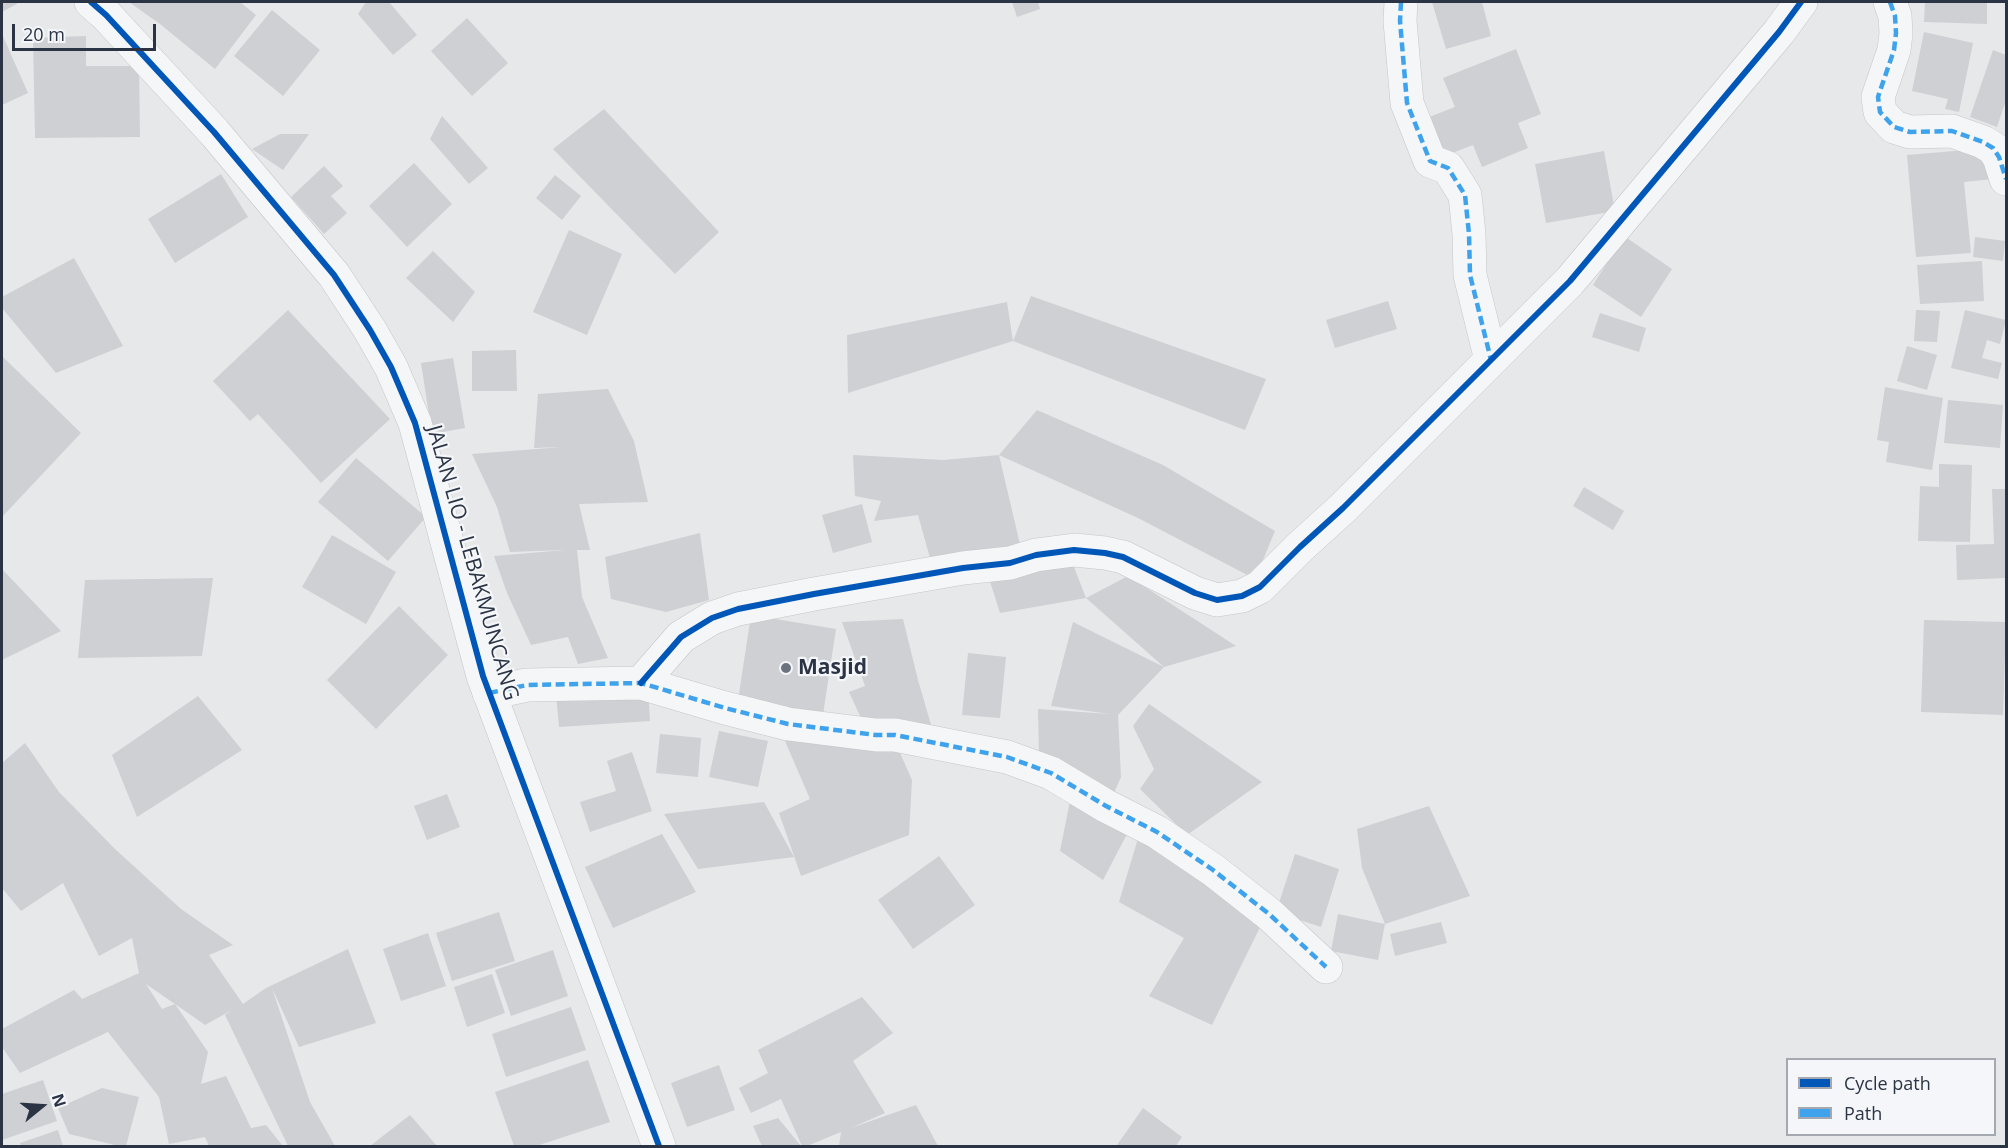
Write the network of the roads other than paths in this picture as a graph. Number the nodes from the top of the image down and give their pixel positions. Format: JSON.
{"nodes":[{"id":1,"x":91,"y":2,"type":"edge"},
{"id":2,"x":1401,"y":2,"type":"edge"},
{"id":3,"x":1801,"y":2,"type":"edge"},
{"id":4,"x":1890,"y":2,"type":"edge"},
{"id":5,"x":2007,"y":179,"type":"edge"},
{"id":6,"x":1491,"y":360,"type":"junction"},
{"id":7,"x":641,"y":683,"type":"junction"},
{"id":8,"x":489,"y":693,"type":"junction"},
{"id":9,"x":1326,"y":968,"type":"dead end"},
{"id":10,"x":658,"y":1146,"type":"edge"}],
"edges":[{"from":1,"to":8,"type":"street","name":"JALAN LIO - LEBAKMUNCANG"},
{"from":2,"to":6,"type":"street"},
{"from":3,"to":6,"type":"street"},
{"from":4,"to":5,"type":"street"},
{"from":6,"to":7,"type":"street"},
{"from":7,"to":8,"type":"street"},
{"from":7,"to":9,"type":"street"},
{"from":8,"to":10,"type":"street","name":"JALAN LIO - LEBAKMUNCANG"}]}
